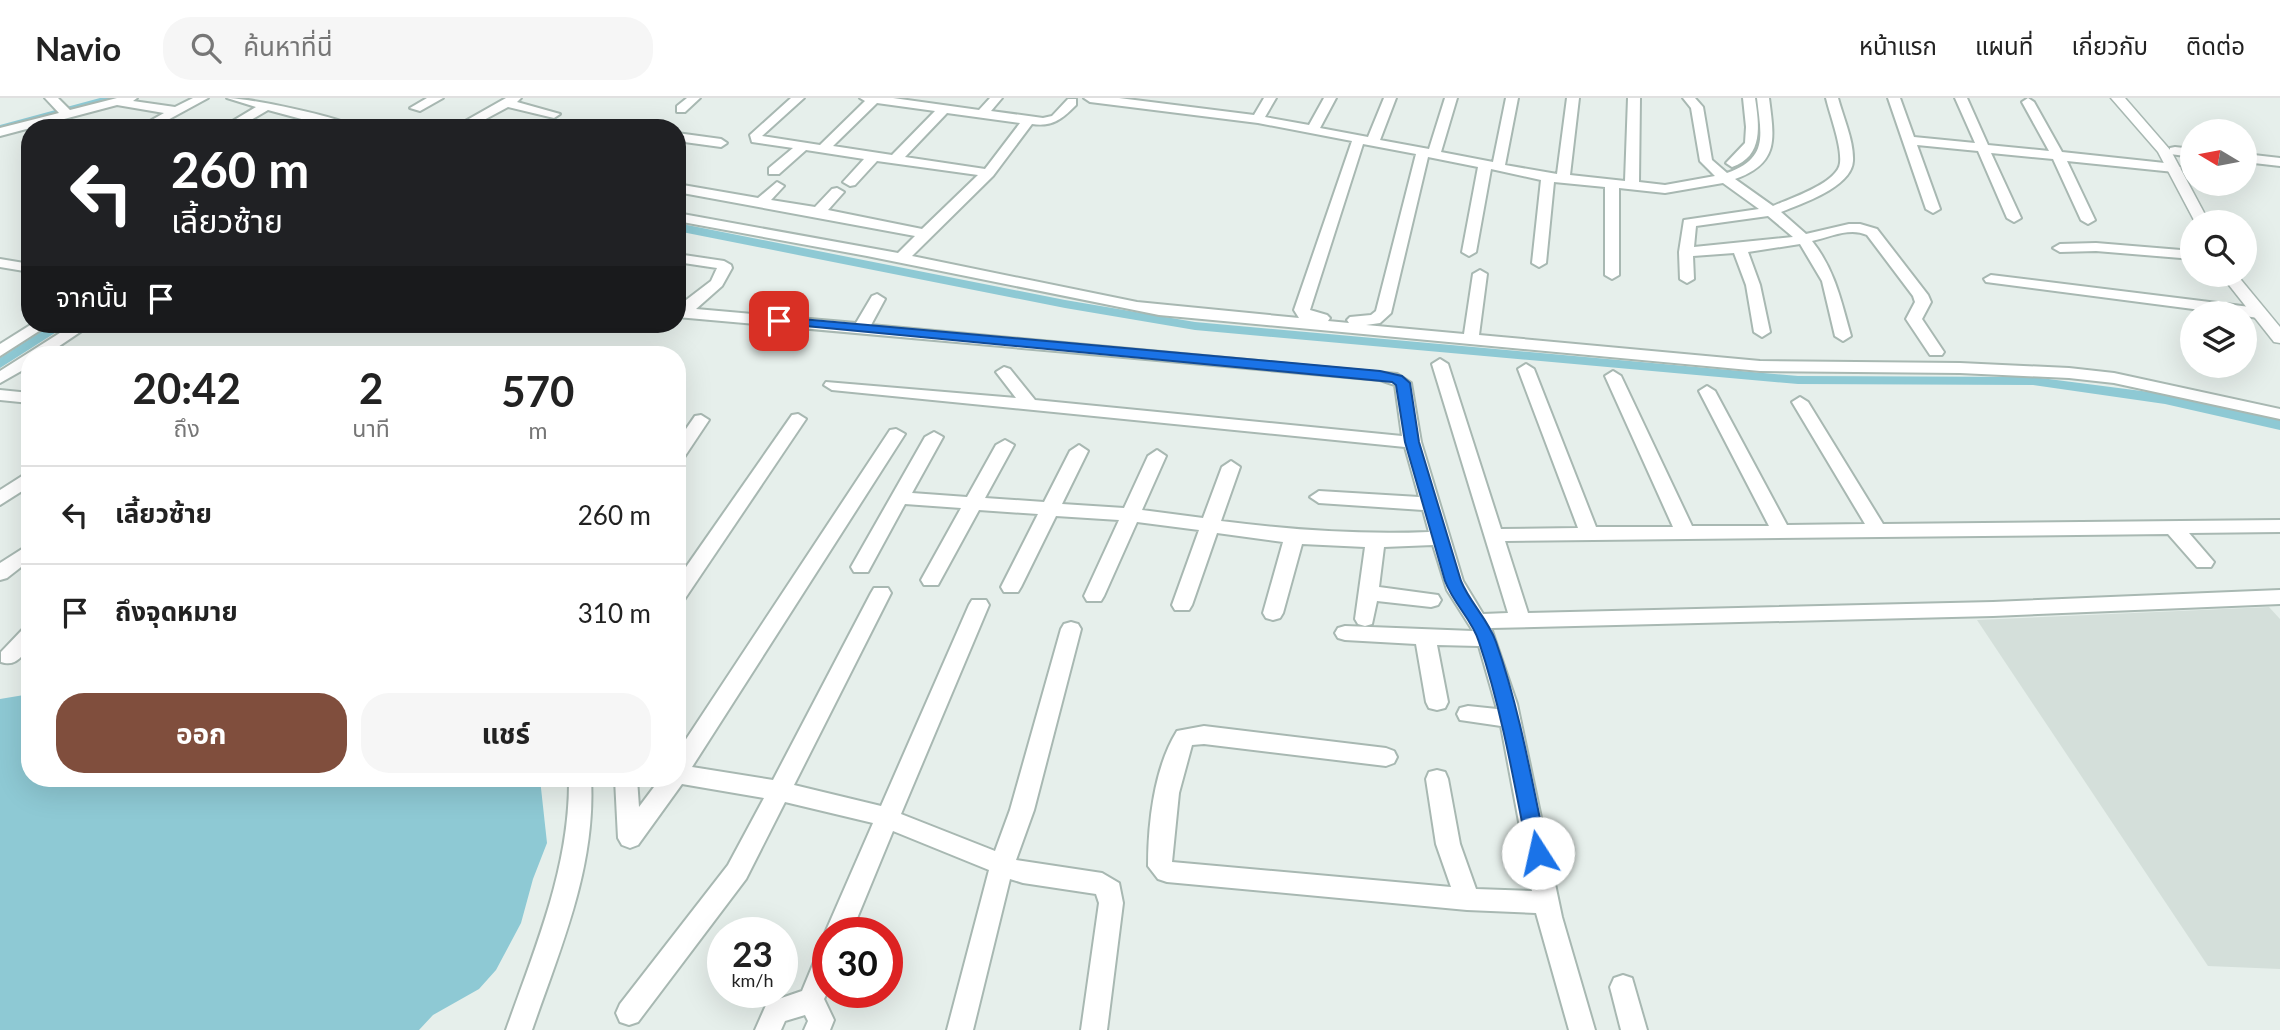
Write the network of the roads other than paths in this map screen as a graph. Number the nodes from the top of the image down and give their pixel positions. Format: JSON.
{"nodes":[{"id":1,"x":202,"y":98,"type":"edge"},
{"id":2,"x":233,"y":98,"type":"edge"},
{"id":3,"x":437,"y":98,"type":"edge"},
{"id":4,"x":694,"y":98,"type":"edge"},
{"id":5,"x":799,"y":98,"type":"edge"},
{"id":6,"x":996,"y":98,"type":"edge"},
{"id":7,"x":1090,"y":98,"type":"edge"},
{"id":8,"x":1209,"y":98,"type":"edge"},
{"id":9,"x":1270,"y":98,"type":"edge"},
{"id":10,"x":1329,"y":98,"type":"edge"},
{"id":11,"x":1390,"y":98,"type":"edge"},
{"id":12,"x":1451,"y":98,"type":"edge"},
{"id":13,"x":1512,"y":98,"type":"edge"},
{"id":14,"x":1573,"y":98,"type":"edge"},
{"id":15,"x":1634,"y":98,"type":"edge"},
{"id":16,"x":1689,"y":98,"type":"edge"},
{"id":17,"x":1749,"y":98,"type":"edge"},
{"id":18,"x":1763,"y":98,"type":"edge"},
{"id":19,"x":1832,"y":98,"type":"edge"},
{"id":20,"x":1894,"y":98,"type":"edge"},
{"id":21,"x":1961,"y":98,"type":"edge"},
{"id":22,"x":2118,"y":98,"type":"edge"},
{"id":23,"x":2128,"y":98,"type":"edge"},
{"id":24,"x":870,"y":99,"type":"edge"},
{"id":25,"x":126,"y":100,"type":"edge"},
{"id":26,"x":511,"y":100,"type":"edge"},
{"id":27,"x":915,"y":101,"type":"edge"},
{"id":28,"x":1147,"y":101,"type":"edge"},
{"id":29,"x":1072,"y":102,"type":"dead end"},
{"id":30,"x":2028,"y":102,"type":"dead end"},
{"id":31,"x":267,"y":106,"type":"junction"},
{"id":32,"x":60,"y":107,"type":"edge"},
{"id":33,"x":416,"y":108,"type":"dead end"},
{"id":34,"x":944,"y":108,"type":"junction"},
{"id":35,"x":681,"y":109,"type":"dead end"},
{"id":36,"x":177,"y":111,"type":"junction"},
{"id":37,"x":1200,"y":112,"type":"junction"},
{"id":38,"x":554,"y":114,"type":"dead end"},
{"id":39,"x":982,"y":114,"type":"junction"},
{"id":40,"x":31,"y":119,"type":"edge"},
{"id":41,"x":161,"y":119,"type":"edge"},
{"id":42,"x":243,"y":119,"type":"edge"},
{"id":43,"x":318,"y":119,"type":"edge"},
{"id":44,"x":475,"y":119,"type":"edge"},
{"id":45,"x":1258,"y":119,"type":"junction"},
{"id":46,"x":1028,"y":121,"type":"junction"},
{"id":47,"x":21,"y":123,"type":"edge"},
{"id":48,"x":1313,"y":129,"type":"junction"},
{"id":49,"x":0,"y":132,"type":"edge"},
{"id":50,"x":686,"y":138,"type":"edge"},
{"id":51,"x":1366,"y":139,"type":"junction"},
{"id":52,"x":1909,"y":140,"type":"junction"},
{"id":53,"x":721,"y":143,"type":"dead end"},
{"id":54,"x":803,"y":146,"type":"junction"},
{"id":55,"x":1983,"y":148,"type":"junction"},
{"id":56,"x":822,"y":149,"type":"junction"},
{"id":57,"x":2175,"y":151,"type":"junction"},
{"id":58,"x":2180,"y":152,"type":"edge"},
{"id":59,"x":1428,"y":153,"type":"junction"},
{"id":60,"x":2058,"y":156,"type":"junction"},
{"id":61,"x":873,"y":157,"type":"junction"},
{"id":62,"x":2180,"y":159,"type":"edge"},
{"id":63,"x":895,"y":160,"type":"junction"},
{"id":64,"x":2258,"y":160,"type":"edge"},
{"id":65,"x":2280,"y":162,"type":"edge"},
{"id":66,"x":1491,"y":166,"type":"junction"},
{"id":67,"x":2174,"y":168,"type":"junction"},
{"id":68,"x":775,"y":171,"type":"dead end"},
{"id":69,"x":988,"y":173,"type":"junction"},
{"id":70,"x":1721,"y":175,"type":"junction"},
{"id":71,"x":1548,"y":177,"type":"junction"},
{"id":72,"x":1563,"y":179,"type":"junction"},
{"id":73,"x":850,"y":182,"type":"dead end"},
{"id":74,"x":1625,"y":185,"type":"junction"},
{"id":75,"x":777,"y":186,"type":"dead end"},
{"id":76,"x":686,"y":189,"type":"edge"},
{"id":77,"x":837,"y":192,"type":"dead end"},
{"id":78,"x":761,"y":201,"type":"junction"},
{"id":79,"x":1933,"y":209,"type":"dead end"},
{"id":80,"x":2196,"y":210,"type":"edge"},
{"id":81,"x":1772,"y":211,"type":"junction"},
{"id":82,"x":818,"y":212,"type":"junction"},
{"id":83,"x":686,"y":218,"type":"edge"},
{"id":84,"x":2014,"y":218,"type":"dead end"},
{"id":85,"x":2088,"y":220,"type":"dead end"},
{"id":86,"x":925,"y":234,"type":"junction"},
{"id":87,"x":1805,"y":239,"type":"junction"},
{"id":88,"x":2060,"y":248,"type":"dead end"},
{"id":89,"x":1740,"y":249,"type":"junction"},
{"id":90,"x":1469,"y":252,"type":"dead end"},
{"id":91,"x":1686,"y":252,"type":"junction"},
{"id":92,"x":2180,"y":254,"type":"edge"},
{"id":93,"x":686,"y":259,"type":"edge"},
{"id":94,"x":901,"y":259,"type":"junction"},
{"id":95,"x":0,"y":263,"type":"edge"},
{"id":96,"x":1539,"y":263,"type":"dead end"},
{"id":97,"x":21,"y":266,"type":"edge"},
{"id":98,"x":1480,"y":274,"type":"dead end"},
{"id":99,"x":1612,"y":275,"type":"dead end"},
{"id":100,"x":1687,"y":279,"type":"dead end"},
{"id":101,"x":1991,"y":279,"type":"dead end"},
{"id":102,"x":2238,"y":287,"type":"edge"},
{"id":103,"x":2249,"y":287,"type":"edge"},
{"id":104,"x":877,"y":299,"type":"dead end"},
{"id":105,"x":686,"y":308,"type":"edge"},
{"id":106,"x":686,"y":312,"type":"edge"},
{"id":107,"x":2258,"y":313,"type":"junction"},
{"id":108,"x":2280,"y":327,"type":"edge"},
{"id":109,"x":861,"y":328,"type":"junction"},
{"id":110,"x":1762,"y":332,"type":"dead end"},
{"id":111,"x":28,"y":333,"type":"edge"},
{"id":112,"x":70,"y":333,"type":"edge"},
{"id":113,"x":1843,"y":336,"type":"dead end"},
{"id":114,"x":2280,"y":338,"type":"edge"},
{"id":115,"x":1471,"y":340,"type":"junction"},
{"id":116,"x":49,"y":346,"type":"edge"},
{"id":117,"x":0,"y":351,"type":"edge"},
{"id":118,"x":1936,"y":352,"type":"dead end"},
{"id":119,"x":1440,"y":364,"type":"dead end"},
{"id":120,"x":21,"y":365,"type":"edge"},
{"id":121,"x":1526,"y":369,"type":"dead end"},
{"id":122,"x":1004,"y":372,"type":"dead end"},
{"id":123,"x":1613,"y":376,"type":"dead end"},
{"id":124,"x":0,"y":378,"type":"edge"},
{"id":125,"x":832,"y":385,"type":"dead end"},
{"id":126,"x":1707,"y":391,"type":"dead end"},
{"id":127,"x":0,"y":395,"type":"edge"},
{"id":128,"x":21,"y":397,"type":"edge"},
{"id":129,"x":1800,"y":402,"type":"dead end"},
{"id":130,"x":1030,"y":404,"type":"junction"},
{"id":131,"x":2280,"y":414,"type":"edge"},
{"id":132,"x":798,"y":419,"type":"dead end"},
{"id":133,"x":701,"y":420,"type":"dead end"},
{"id":134,"x":895,"y":434,"type":"dead end"},
{"id":135,"x":934,"y":437,"type":"dead end"},
{"id":136,"x":686,"y":442,"type":"edge"},
{"id":137,"x":1412,"y":442,"type":"junction"},
{"id":138,"x":1005,"y":445,"type":"dead end"},
{"id":139,"x":1079,"y":451,"type":"dead end"},
{"id":140,"x":1157,"y":456,"type":"dead end"},
{"id":141,"x":1231,"y":467,"type":"dead end"},
{"id":142,"x":21,"y":484,"type":"edge"},
{"id":143,"x":1319,"y":497,"type":"dead end"},
{"id":144,"x":901,"y":498,"type":"junction"},
{"id":145,"x":0,"y":499,"type":"edge"},
{"id":146,"x":973,"y":504,"type":"junction"},
{"id":147,"x":1430,"y":504,"type":"junction"},
{"id":148,"x":1051,"y":510,"type":"junction"},
{"id":149,"x":1132,"y":515,"type":"junction"},
{"id":150,"x":1212,"y":525,"type":"junction"},
{"id":151,"x":2279,"y":527,"type":"edge"},
{"id":152,"x":2174,"y":528,"type":"junction"},
{"id":153,"x":1878,"y":531,"type":"junction"},
{"id":154,"x":1783,"y":533,"type":"junction"},
{"id":155,"x":1686,"y":534,"type":"junction"},
{"id":156,"x":1493,"y":535,"type":"junction"},
{"id":157,"x":1590,"y":536,"type":"junction"},
{"id":158,"x":1294,"y":537,"type":"junction"},
{"id":159,"x":1441,"y":538,"type":"junction"},
{"id":160,"x":1375,"y":541,"type":"junction"},
{"id":161,"x":21,"y":557,"type":"edge"},
{"id":162,"x":2204,"y":562,"type":"dead end"},
{"id":163,"x":861,"y":567,"type":"dead end"},
{"id":164,"x":0,"y":573,"type":"edge"},
{"id":165,"x":931,"y":580,"type":"dead end"},
{"id":166,"x":686,"y":582,"type":"edge"},
{"id":167,"x":1011,"y":587,"type":"dead end"},
{"id":168,"x":881,"y":593,"type":"dead end"},
{"id":169,"x":1369,"y":593,"type":"junction"},
{"id":170,"x":1094,"y":596,"type":"dead end"},
{"id":171,"x":2280,"y":597,"type":"edge"},
{"id":172,"x":1431,"y":600,"type":"dead end"},
{"id":173,"x":979,"y":604,"type":"dead end"},
{"id":174,"x":1182,"y":605,"type":"dead end"},
{"id":175,"x":1273,"y":613,"type":"dead end"},
{"id":176,"x":1365,"y":619,"type":"dead end"},
{"id":177,"x":1520,"y":620,"type":"junction"},
{"id":178,"x":1070,"y":629,"type":"dead end"},
{"id":179,"x":1483,"y":630,"type":"junction"},
{"id":180,"x":1345,"y":633,"type":"dead end"},
{"id":181,"x":1425,"y":638,"type":"junction"},
{"id":182,"x":21,"y":643,"type":"edge"},
{"id":183,"x":21,"y":653,"type":"edge"},
{"id":184,"x":4,"y":659,"type":"edge"},
{"id":185,"x":1437,"y":702,"type":"dead end"},
{"id":186,"x":1468,"y":714,"type":"dead end"},
{"id":187,"x":1510,"y":719,"type":"junction"},
{"id":188,"x":1386,"y":757,"type":"dead end"},
{"id":189,"x":686,"y":760,"type":"edge"},
{"id":190,"x":686,"y":775,"type":"edge"},
{"id":191,"x":1437,"y":779,"type":"dead end"},
{"id":192,"x":580,"y":787,"type":"edge"},
{"id":193,"x":627,"y":787,"type":"edge"},
{"id":194,"x":667,"y":787,"type":"edge"},
{"id":195,"x":780,"y":791,"type":"junction"},
{"id":196,"x":887,"y":817,"type":"junction"},
{"id":197,"x":1001,"y":865,"type":"junction"},
{"id":198,"x":1467,"y":899,"type":"junction"},
{"id":199,"x":1546,"y":903,"type":"junction"},
{"id":200,"x":845,"y":917,"type":"edge"},
{"id":201,"x":1623,"y":987,"type":"dead end"},
{"id":202,"x":812,"y":995,"type":"edge"},
{"id":203,"x":810,"y":1000,"type":"junction"},
{"id":204,"x":629,"y":1013,"type":"dead end"},
{"id":205,"x":519,"y":1030,"type":"edge"},
{"id":206,"x":768,"y":1030,"type":"edge"},
{"id":207,"x":817,"y":1030,"type":"edge"},
{"id":208,"x":960,"y":1030,"type":"edge"},
{"id":209,"x":1094,"y":1030,"type":"edge"},
{"id":210,"x":1582,"y":1030,"type":"edge"},
{"id":211,"x":1634,"y":1030,"type":"edge"}],
"edges":[{"from":1,"to":36,"type":"street"},
{"from":2,"to":31,"type":"street"},
{"from":3,"to":33,"type":"street"},
{"from":4,"to":35,"type":"street"},
{"from":5,"to":54,"type":"street"},
{"from":6,"to":39,"type":"street"},
{"from":7,"to":28,"type":"street"},
{"from":8,"to":37,"type":"street"},
{"from":9,"to":45,"type":"street"},
{"from":10,"to":48,"type":"street"},
{"from":11,"to":51,"type":"street"},
{"from":12,"to":59,"type":"street"},
{"from":13,"to":66,"type":"street"},
{"from":14,"to":72,"type":"street"},
{"from":15,"to":74,"type":"street"},
{"from":16,"to":70,"type":"street"},
{"from":17,"to":70,"type":"street"},
{"from":18,"to":70,"type":"street"},
{"from":19,"to":81,"type":"street"},
{"from":20,"to":52,"type":"street"},
{"from":21,"to":55,"type":"street"},
{"from":22,"to":67,"type":"street"},
{"from":23,"to":57,"type":"street"},
{"from":24,"to":27,"type":"street"},
{"from":24,"to":56,"type":"street"},
{"from":25,"to":32,"type":"street"},
{"from":25,"to":36,"type":"street"},
{"from":26,"to":38,"type":"street"},
{"from":26,"to":44,"type":"street"},
{"from":27,"to":34,"type":"street"},
{"from":28,"to":37,"type":"street"},
{"from":29,"to":46,"type":"street"},
{"from":30,"to":60,"type":"street"},
{"from":31,"to":42,"type":"street"},
{"from":31,"to":43,"type":"street"},
{"from":32,"to":40,"type":"street"},
{"from":34,"to":39,"type":"street"},
{"from":34,"to":63,"type":"street"},
{"from":36,"to":41,"type":"street"},
{"from":37,"to":45,"type":"street"},
{"from":39,"to":46,"type":"street"},
{"from":45,"to":48,"type":"street"},
{"from":46,"to":69,"type":"street"},
{"from":47,"to":49,"type":"street"},
{"from":48,"to":51,"type":"street"},
{"from":50,"to":53,"type":"street"},
{"from":51,"to":59,"type":"street"},
{"from":51,"to":59,"type":"street"},
{"from":52,"to":55,"type":"street"},
{"from":52,"to":79,"type":"street"},
{"from":54,"to":56,"type":"street"},
{"from":54,"to":68,"type":"street"},
{"from":55,"to":60,"type":"street"},
{"from":55,"to":84,"type":"street"},
{"from":56,"to":61,"type":"street"},
{"from":57,"to":58,"type":"street"},
{"from":57,"to":62,"type":"street"},
{"from":59,"to":66,"type":"street"},
{"from":60,"to":67,"type":"street"},
{"from":60,"to":85,"type":"street"},
{"from":61,"to":63,"type":"street"},
{"from":61,"to":73,"type":"street"},
{"from":63,"to":69,"type":"street"},
{"from":64,"to":65,"type":"street"},
{"from":66,"to":71,"type":"street"},
{"from":66,"to":90,"type":"street"},
{"from":67,"to":80,"type":"street"},
{"from":69,"to":86,"type":"street"},
{"from":70,"to":74,"type":"street"},
{"from":70,"to":81,"type":"street"},
{"from":71,"to":72,"type":"street"},
{"from":71,"to":96,"type":"street"},
{"from":72,"to":74,"type":"street"},
{"from":74,"to":99,"type":"street"},
{"from":75,"to":78,"type":"street"},
{"from":76,"to":78,"type":"street"},
{"from":77,"to":82,"type":"street"},
{"from":78,"to":82,"type":"street"},
{"from":81,"to":87,"type":"street"},
{"from":81,"to":91,"type":"street"},
{"from":82,"to":86,"type":"street"},
{"from":83,"to":94,"type":"street"},
{"from":86,"to":94,"type":"street"},
{"from":87,"to":89,"type":"street"},
{"from":87,"to":113,"type":"street"},
{"from":87,"to":118,"type":"street"},
{"from":88,"to":92,"type":"street"},
{"from":89,"to":91,"type":"street"},
{"from":89,"to":110,"type":"street"},
{"from":91,"to":100,"type":"street"},
{"from":93,"to":105,"type":"street"},
{"from":94,"to":115,"type":"street"},
{"from":95,"to":97,"type":"street"},
{"from":98,"to":115,"type":"street"},
{"from":101,"to":107,"type":"street"},
{"from":102,"to":107,"type":"street"},
{"from":103,"to":108,"type":"street"},
{"from":104,"to":109,"type":"street"},
{"from":106,"to":109,"type":"street"},
{"from":107,"to":114,"type":"street"},
{"from":109,"to":137,"type":"street"},
{"from":111,"to":117,"type":"street"},
{"from":112,"to":116,"type":"street"},
{"from":115,"to":131,"type":"street"},
{"from":119,"to":156,"type":"street"},
{"from":120,"to":124,"type":"street"},
{"from":121,"to":157,"type":"street"},
{"from":122,"to":130,"type":"street"},
{"from":123,"to":155,"type":"street"},
{"from":125,"to":130,"type":"street"},
{"from":126,"to":154,"type":"street"},
{"from":127,"to":128,"type":"street"},
{"from":129,"to":153,"type":"street"},
{"from":130,"to":137,"type":"street"},
{"from":132,"to":166,"type":"street"},
{"from":133,"to":136,"type":"street"},
{"from":134,"to":189,"type":"street"},
{"from":135,"to":144,"type":"street"},
{"from":137,"to":147,"type":"street"},
{"from":138,"to":146,"type":"street"},
{"from":139,"to":148,"type":"street"},
{"from":140,"to":149,"type":"street"},
{"from":141,"to":150,"type":"street"},
{"from":142,"to":145,"type":"street"},
{"from":143,"to":147,"type":"street"},
{"from":144,"to":146,"type":"street"},
{"from":144,"to":163,"type":"street"},
{"from":146,"to":148,"type":"street"},
{"from":146,"to":165,"type":"street"},
{"from":147,"to":159,"type":"street"},
{"from":148,"to":149,"type":"street"},
{"from":148,"to":167,"type":"street"},
{"from":149,"to":150,"type":"street"},
{"from":149,"to":170,"type":"street"},
{"from":150,"to":158,"type":"street"},
{"from":150,"to":174,"type":"street"},
{"from":151,"to":152,"type":"street"},
{"from":152,"to":153,"type":"street"},
{"from":152,"to":162,"type":"street"},
{"from":153,"to":154,"type":"street"},
{"from":154,"to":155,"type":"street"},
{"from":155,"to":157,"type":"street"},
{"from":156,"to":157,"type":"street"},
{"from":156,"to":177,"type":"street"},
{"from":158,"to":160,"type":"street"},
{"from":158,"to":175,"type":"street"},
{"from":159,"to":160,"type":"street"},
{"from":159,"to":179,"type":"street"},
{"from":160,"to":169,"type":"street"},
{"from":161,"to":164,"type":"street"},
{"from":168,"to":195,"type":"street"},
{"from":169,"to":172,"type":"street"},
{"from":169,"to":176,"type":"street"},
{"from":171,"to":177,"type":"street"},
{"from":173,"to":196,"type":"street"},
{"from":177,"to":179,"type":"street"},
{"from":178,"to":197,"type":"street"},
{"from":179,"to":181,"type":"street"},
{"from":179,"to":187,"type":"street"},
{"from":180,"to":181,"type":"street"},
{"from":181,"to":185,"type":"street"},
{"from":182,"to":184,"type":"street"},
{"from":183,"to":184,"type":"street"},
{"from":186,"to":187,"type":"street"},
{"from":187,"to":199,"type":"street"},
{"from":188,"to":198,"type":"street"},
{"from":190,"to":195,"type":"street"},
{"from":191,"to":198,"type":"street"},
{"from":192,"to":205,"type":"street"},
{"from":193,"to":194,"type":"street"},
{"from":195,"to":196,"type":"street"},
{"from":195,"to":204,"type":"street"},
{"from":196,"to":197,"type":"street"},
{"from":196,"to":200,"type":"street"},
{"from":197,"to":208,"type":"street"},
{"from":197,"to":209,"type":"street"},
{"from":198,"to":199,"type":"street"},
{"from":199,"to":210,"type":"street"},
{"from":201,"to":211,"type":"street"},
{"from":202,"to":203,"type":"street"},
{"from":203,"to":206,"type":"street"},
{"from":203,"to":207,"type":"street"}]}
